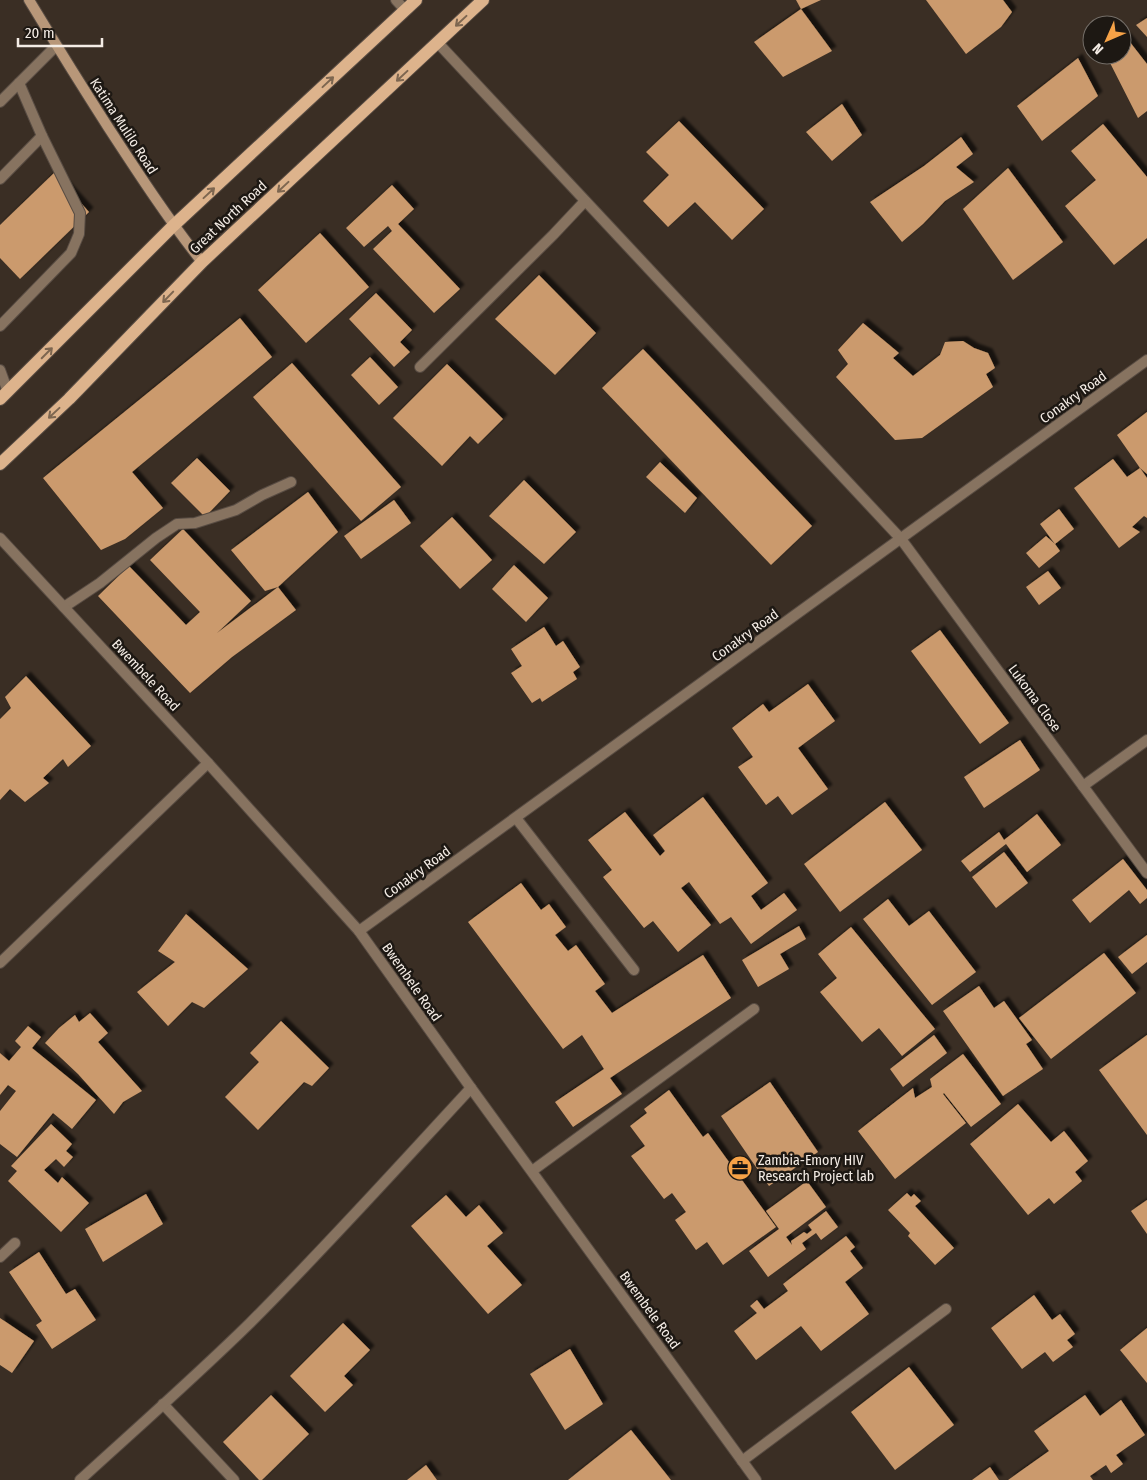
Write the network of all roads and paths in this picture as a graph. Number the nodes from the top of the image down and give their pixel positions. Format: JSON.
{"nodes":[{"id":1,"x":30,"y":0,"type":"edge"},
{"id":2,"x":396,"y":0,"type":"edge"},
{"id":3,"x":416,"y":0,"type":"edge"},
{"id":4,"x":484,"y":0,"type":"edge"},
{"id":5,"x":405,"y":10,"type":"junction"},
{"id":6,"x":438,"y":43,"type":"junction"},
{"id":7,"x":56,"y":46,"type":"junction"},
{"id":8,"x":19,"y":83,"type":"junction"},
{"id":9,"x":0,"y":102,"type":"edge"},
{"id":10,"x":42,"y":136,"type":"junction"},
{"id":11,"x":0,"y":179,"type":"edge"},
{"id":12,"x":585,"y":201,"type":"junction"},
{"id":13,"x":173,"y":226,"type":"junction"},
{"id":14,"x":202,"y":262,"type":"junction"},
{"id":15,"x":0,"y":326,"type":"edge"},
{"id":16,"x":1147,"y":360,"type":"edge"},
{"id":17,"x":420,"y":367,"type":"dead end"},
{"id":18,"x":0,"y":370,"type":"edge"},
{"id":19,"x":4,"y":396,"type":"edge"},
{"id":20,"x":0,"y":464,"type":"edge"},
{"id":21,"x":291,"y":482,"type":"dead end"},
{"id":22,"x":0,"y":538,"type":"edge"},
{"id":23,"x":901,"y":539,"type":"junction"},
{"id":24,"x":64,"y":607,"type":"junction"},
{"id":25,"x":1147,"y":740,"type":"edge"},
{"id":26,"x":208,"y":763,"type":"junction"},
{"id":27,"x":1083,"y":786,"type":"junction"},
{"id":28,"x":516,"y":818,"type":"junction"},
{"id":29,"x":1147,"y":873,"type":"edge"},
{"id":30,"x":359,"y":931,"type":"junction"},
{"id":31,"x":0,"y":963,"type":"edge"},
{"id":32,"x":634,"y":970,"type":"dead end"},
{"id":33,"x":754,"y":1009,"type":"dead end"},
{"id":34,"x":470,"y":1088,"type":"junction"},
{"id":35,"x":532,"y":1171,"type":"junction"},
{"id":36,"x":15,"y":1243,"type":"dead end"},
{"id":37,"x":0,"y":1257,"type":"edge"},
{"id":38,"x":946,"y":1309,"type":"dead end"},
{"id":39,"x":163,"y":1404,"type":"junction"},
{"id":40,"x":742,"y":1461,"type":"junction"},
{"id":41,"x":80,"y":1480,"type":"edge"},
{"id":42,"x":234,"y":1480,"type":"edge"},
{"id":43,"x":756,"y":1480,"type":"edge"}],
"edges":[{"from":1,"to":7,"type":"main road","name":"Katima Mulilo Road"},
{"from":2,"to":5,"type":"street"},
{"from":3,"to":5,"type":"main road"},
{"from":4,"to":6,"type":"main road","name":"Great North Road","one_way":true},
{"from":13,"to":5,"type":"main road","one_way":true},
{"from":6,"to":12,"type":"street","name":"Lukoma Close"},
{"from":6,"to":14,"type":"main road","name":"Great North Road","one_way":true},
{"from":7,"to":8,"type":"street"},
{"from":7,"to":13,"type":"main road","name":"Katima Mulilo Road"},
{"from":8,"to":9,"type":"street"},
{"from":8,"to":10,"type":"street"},
{"from":10,"to":11,"type":"street"},
{"from":10,"to":15,"type":"street"},
{"from":12,"to":17,"type":"street"},
{"from":12,"to":23,"type":"street","name":"Lukoma Close"},
{"from":13,"to":14,"type":"main road","name":"Katima Mulilo Road"},
{"from":19,"to":13,"type":"main road","one_way":true},
{"from":14,"to":20,"type":"main road","name":"Great North Road","one_way":true},
{"from":16,"to":23,"type":"street","name":"Conakry Road"},
{"from":18,"to":19,"type":"street"},
{"from":21,"to":24,"type":"street"},
{"from":22,"to":24,"type":"street","name":"Bwembele Road"},
{"from":23,"to":27,"type":"street","name":"Lukoma Close"},
{"from":23,"to":28,"type":"street","name":"Conakry Road"},
{"from":24,"to":26,"type":"street","name":"Bwembele Road"},
{"from":25,"to":27,"type":"street"},
{"from":26,"to":30,"type":"street","name":"Bwembele Road"},
{"from":26,"to":31,"type":"street"},
{"from":27,"to":29,"type":"street","name":"Lukoma Close"},
{"from":28,"to":30,"type":"street","name":"Conakry Road"},
{"from":28,"to":32,"type":"street"},
{"from":30,"to":34,"type":"street","name":"Bwembele Road"},
{"from":33,"to":35,"type":"street"},
{"from":34,"to":35,"type":"street","name":"Bwembele Road"},
{"from":34,"to":39,"type":"street"},
{"from":35,"to":40,"type":"street","name":"Bwembele Road"},
{"from":36,"to":37,"type":"street"},
{"from":38,"to":40,"type":"street"},
{"from":39,"to":41,"type":"street"},
{"from":39,"to":42,"type":"street"},
{"from":40,"to":43,"type":"street","name":"Bwembele Road"}]}
